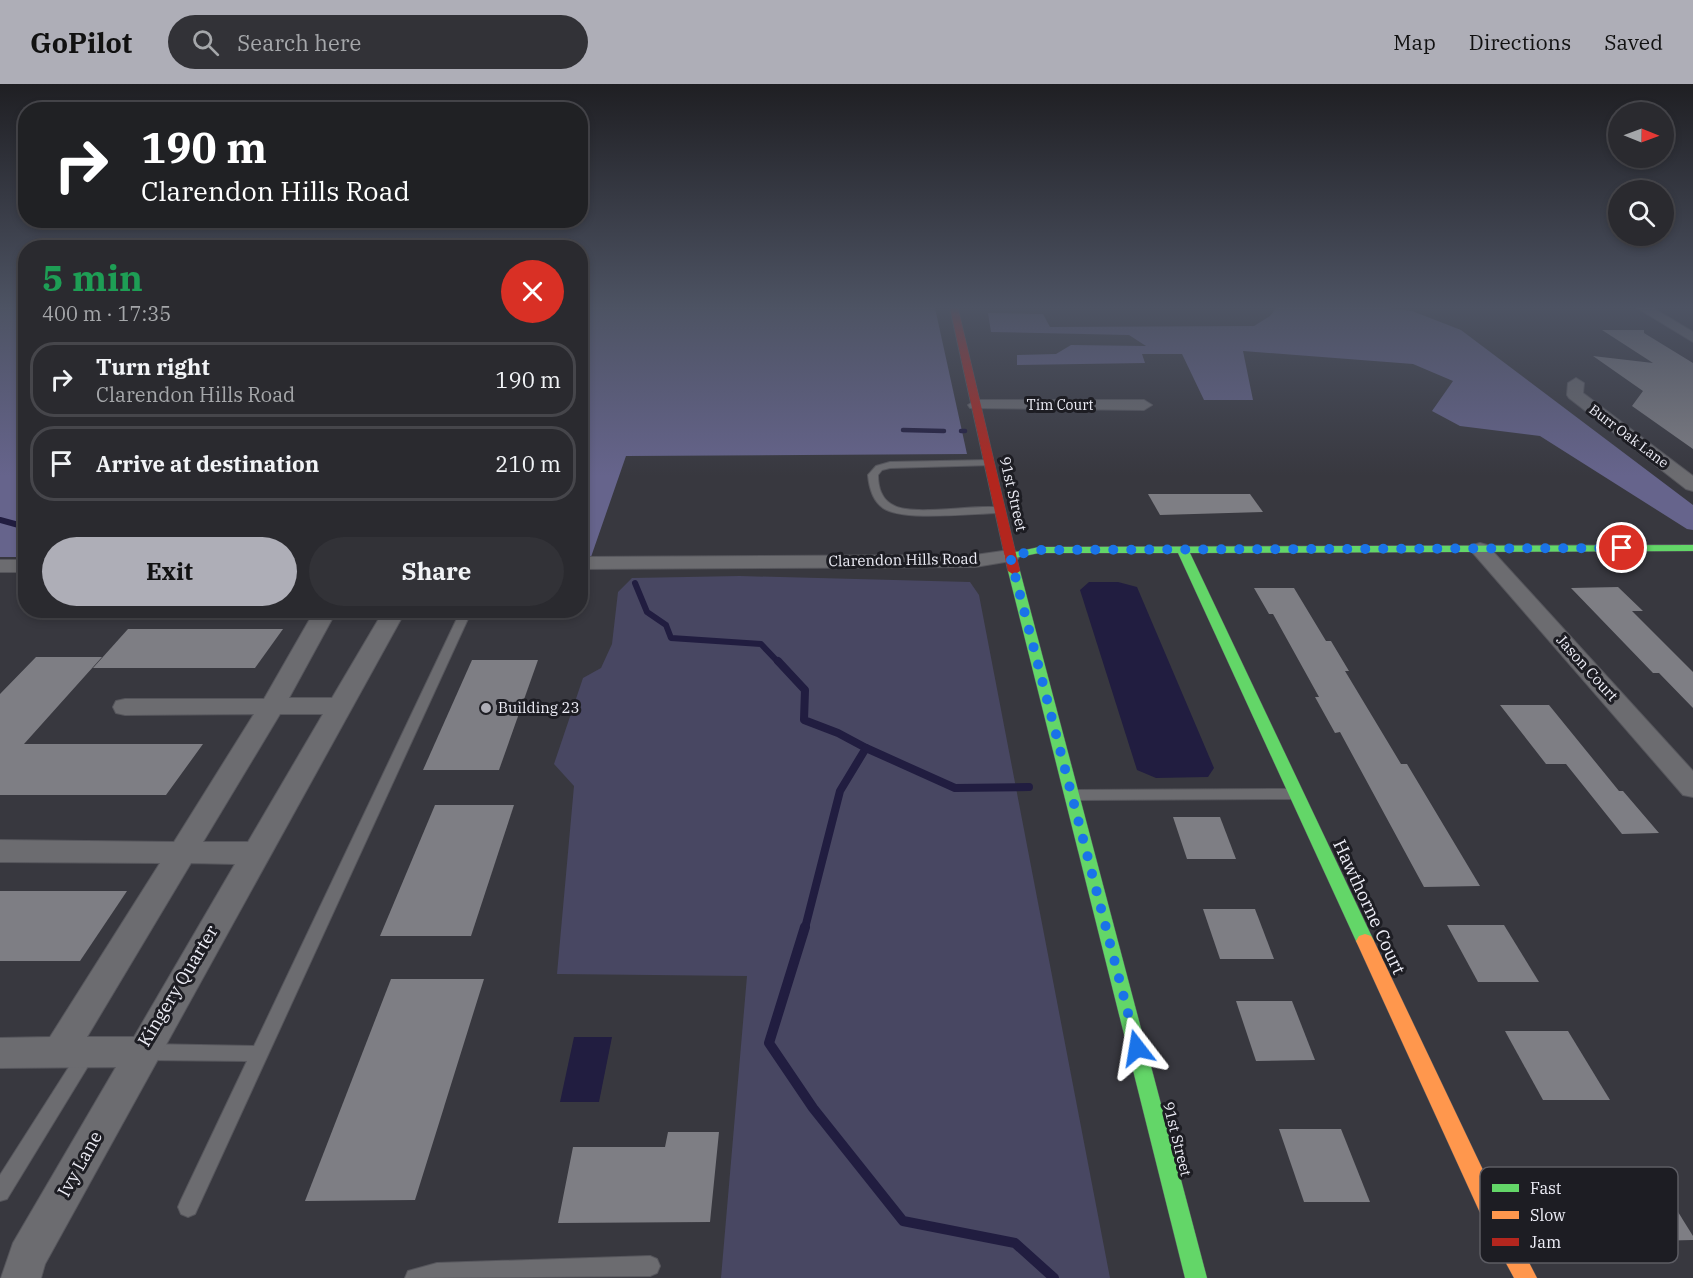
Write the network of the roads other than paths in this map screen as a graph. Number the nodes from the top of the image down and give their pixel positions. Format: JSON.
{"nodes":[{"id":1,"x":967,"y":364,"type":"edge"},
{"id":2,"x":1576,"y":383,"type":"dead end"},
{"id":3,"x":976,"y":405,"type":"junction"},
{"id":4,"x":1144,"y":405,"type":"dead end"},
{"id":5,"x":989,"y":463,"type":"junction"},
{"id":6,"x":1693,"y":485,"type":"edge"},
{"id":7,"x":1000,"y":510,"type":"junction"},
{"id":8,"x":1693,"y":548,"type":"edge"},
{"id":9,"x":1182,"y":549,"type":"junction"},
{"id":10,"x":1480,"y":549,"type":"junction"},
{"id":11,"x":1010,"y":556,"type":"junction"},
{"id":12,"x":588,"y":563,"type":"edge"},
{"id":13,"x":0,"y":566,"type":"edge"},
{"id":14,"x":18,"y":566,"type":"edge"},
{"id":15,"x":322,"y":618,"type":"edge"},
{"id":16,"x":390,"y":618,"type":"edge"},
{"id":17,"x":463,"y":618,"type":"edge"},
{"id":18,"x":272,"y":706,"type":"junction"},
{"id":19,"x":341,"y":706,"type":"junction"},
{"id":20,"x":125,"y":707,"type":"dead end"},
{"id":21,"x":1693,"y":788,"type":"edge"},
{"id":22,"x":1296,"y":794,"type":"junction"},
{"id":23,"x":1071,"y":795,"type":"junction"},
{"id":24,"x":0,"y":851,"type":"edge"},
{"id":25,"x":183,"y":852,"type":"junction"},
{"id":26,"x":256,"y":853,"type":"junction"},
{"id":27,"x":142,"y":1052,"type":"junction"},
{"id":28,"x":0,"y":1053,"type":"edge"},
{"id":29,"x":74,"y":1053,"type":"junction"},
{"id":30,"x":259,"y":1054,"type":"junction"},
{"id":31,"x":1480,"y":1186,"type":"edge"},
{"id":32,"x":0,"y":1192,"type":"edge"},
{"id":33,"x":188,"y":1207,"type":"dead end"},
{"id":34,"x":1518,"y":1263,"type":"edge"},
{"id":35,"x":650,"y":1266,"type":"dead end"},
{"id":36,"x":21,"y":1278,"type":"edge"},
{"id":37,"x":415,"y":1278,"type":"edge"},
{"id":38,"x":1196,"y":1278,"type":"edge"},
{"id":39,"x":1526,"y":1278,"type":"edge"}],
"edges":[{"from":1,"to":3,"type":"main road","name":"91st Street"},
{"from":2,"to":6,"type":"street","name":"Burr Oak Lane"},
{"from":3,"to":4,"type":"street","name":"Tim Court"},
{"from":3,"to":5,"type":"main road","name":"91st Street"},
{"from":5,"to":7,"type":"main road","name":"91st Street"},
{"from":5,"to":7,"type":"lane"},
{"from":7,"to":11,"type":"main road","name":"91st Street"},
{"from":8,"to":10,"type":"main road","name":"Clarendon Hills Road"},
{"from":9,"to":10,"type":"main road","name":"Clarendon Hills Road"},
{"from":9,"to":11,"type":"main road","name":"Clarendon Hills Road"},
{"from":9,"to":22,"type":"main road","name":"Hawthorne Court"},
{"from":10,"to":21,"type":"street","name":"Jason Court"},
{"from":11,"to":12,"type":"street","name":"Clarendon Hills Road"},
{"from":11,"to":23,"type":"main road","name":"91st Street"},
{"from":13,"to":14,"type":"street"},
{"from":15,"to":18,"type":"street"},
{"from":16,"to":19,"type":"street","name":"Kingery Quarter"},
{"from":17,"to":30,"type":"lane"},
{"from":18,"to":19,"type":"street"},
{"from":18,"to":20,"type":"street"},
{"from":18,"to":25,"type":"street"},
{"from":19,"to":26,"type":"street","name":"Kingery Quarter"},
{"from":22,"to":23,"type":"lane"},
{"from":22,"to":31,"type":"main road","name":"Hawthorne Court"},
{"from":23,"to":38,"type":"main road","name":"91st Street"},
{"from":24,"to":25,"type":"street"},
{"from":25,"to":26,"type":"street"},
{"from":25,"to":29,"type":"street"},
{"from":26,"to":27,"type":"street","name":"Kingery Quarter"},
{"from":27,"to":29,"type":"street","name":"Kingery Quarter"},
{"from":27,"to":30,"type":"lane"},
{"from":27,"to":36,"type":"street","name":"Ivy Lane"},
{"from":28,"to":29,"type":"street","name":"Kingery Quarter"},
{"from":29,"to":32,"type":"lane"},
{"from":30,"to":33,"type":"lane"},
{"from":34,"to":39,"type":"main road","name":"Hawthorne Court"},
{"from":35,"to":37,"type":"lane"}]}
